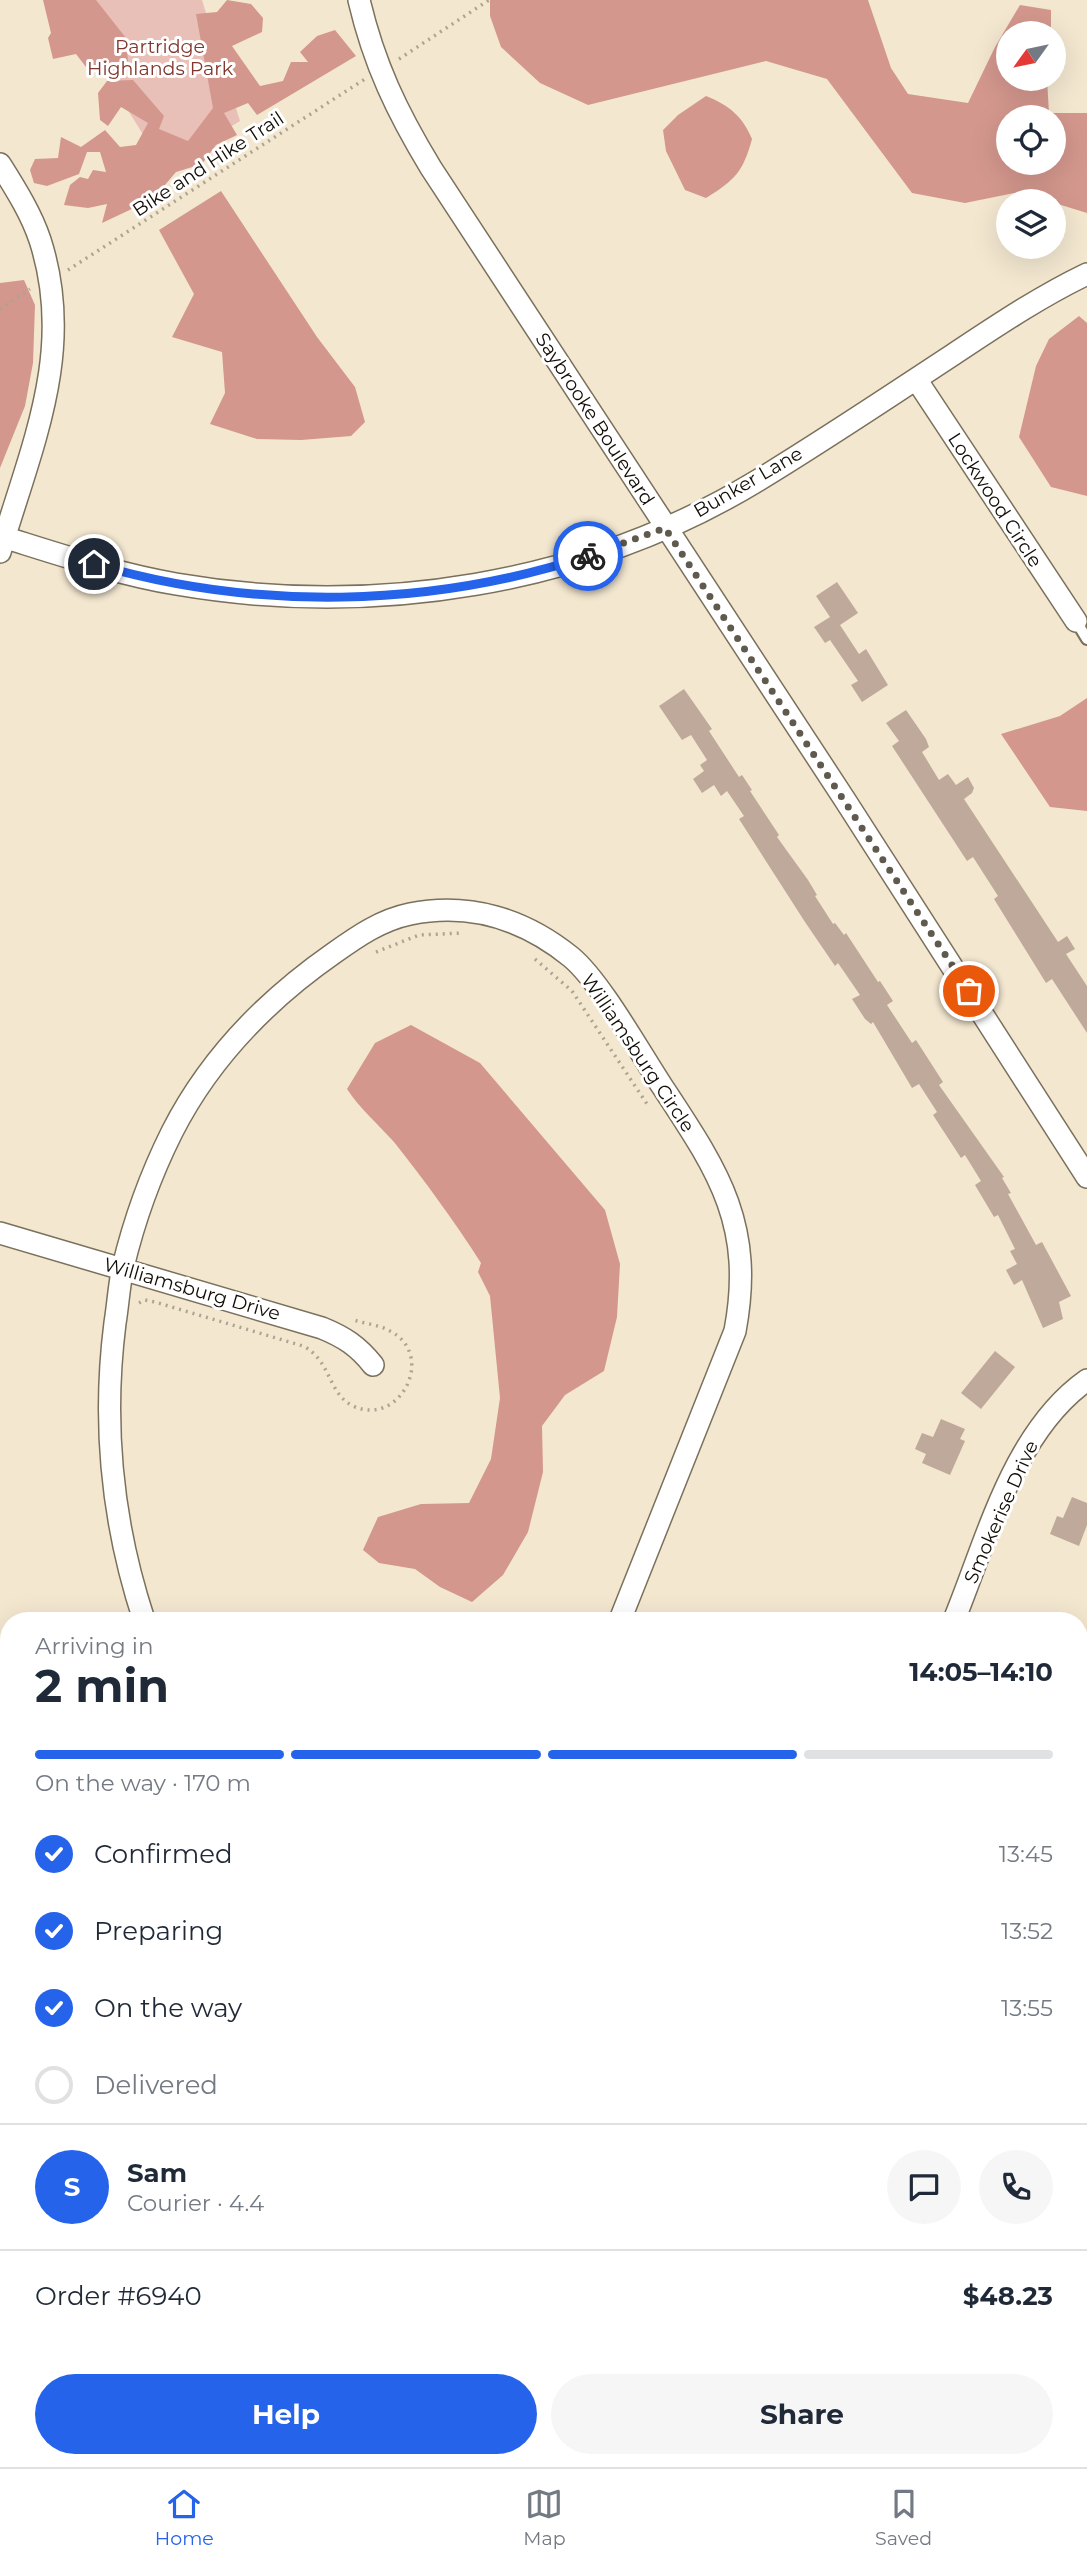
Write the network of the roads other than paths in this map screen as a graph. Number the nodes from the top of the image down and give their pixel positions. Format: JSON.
{"nodes":[{"id":1,"x":359,"y":0,"type":"edge"},
{"id":2,"x":0,"y":164,"type":"edge"},
{"id":3,"x":1087,"y":274,"type":"edge"},
{"id":4,"x":916,"y":379,"type":"junction"},
{"id":5,"x":665,"y":528,"type":"junction"},
{"id":6,"x":1,"y":542,"type":"edge"},
{"id":7,"x":1081,"y":630,"type":"edge"},
{"id":8,"x":1087,"y":1177,"type":"edge"},
{"id":9,"x":0,"y":1233,"type":"edge"},
{"id":10,"x":122,"y":1269,"type":"junction"},
{"id":11,"x":373,"y":1365,"type":"dead end"},
{"id":12,"x":1087,"y":1380,"type":"edge"},
{"id":13,"x":142,"y":1612,"type":"edge"},
{"id":14,"x":623,"y":1612,"type":"edge"},
{"id":15,"x":957,"y":1612,"type":"edge"}],
"edges":[{"from":1,"to":5,"type":"street","name":"Saybrooke Boulevard"},
{"from":2,"to":6,"type":"street"},
{"from":3,"to":4,"type":"street","name":"Bunker Lane"},
{"from":4,"to":5,"type":"street","name":"Bunker Lane"},
{"from":4,"to":7,"type":"street","name":"Lockwood Circle"},
{"from":5,"to":6,"type":"street","name":"Bunker Lane"},
{"from":5,"to":8,"type":"street","name":"Saybrooke Boulevard"},
{"from":9,"to":10,"type":"street","name":"Williamsburg Drive"},
{"from":10,"to":11,"type":"street","name":"Williamsburg Drive"},
{"from":10,"to":13,"type":"street","name":"Williamsburg Circle"},
{"from":10,"to":14,"type":"street","name":"Williamsburg Circle"},
{"from":12,"to":15,"type":"street","name":"Smokerise Drive"}]}
